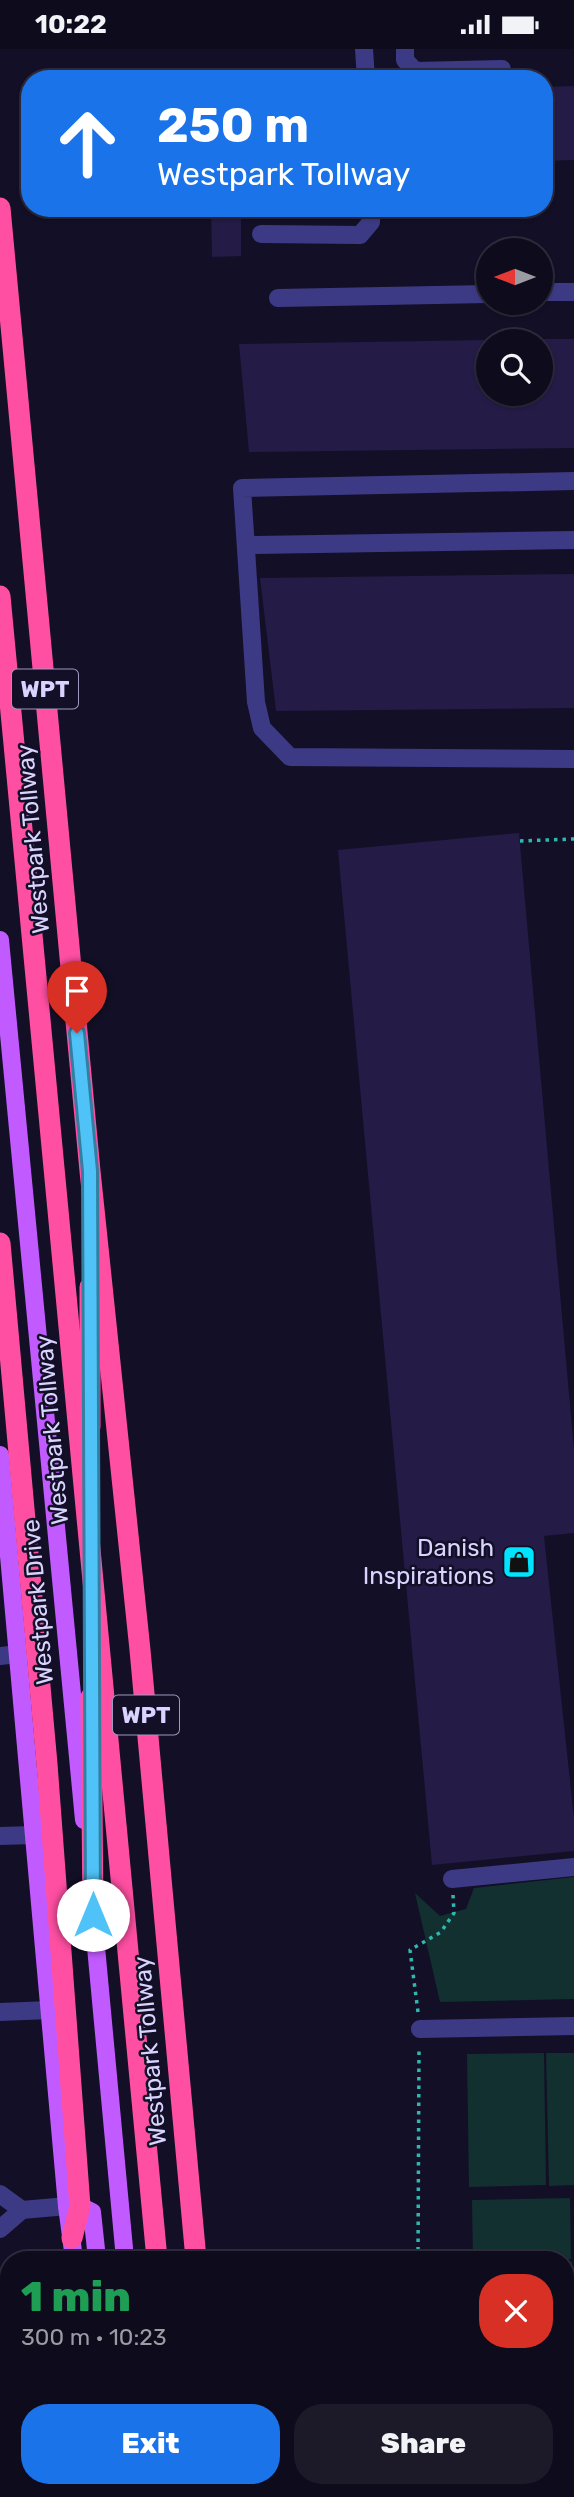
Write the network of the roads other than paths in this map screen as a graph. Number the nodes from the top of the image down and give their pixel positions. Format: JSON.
{"nodes":[{"id":1,"x":364,"y":49,"type":"edge"},
{"id":2,"x":405,"y":49,"type":"edge"},
{"id":3,"x":502,"y":69,"type":"dead end"},
{"id":4,"x":365,"y":70,"type":"edge"},
{"id":5,"x":414,"y":70,"type":"edge"},
{"id":6,"x":458,"y":70,"type":"edge"},
{"id":7,"x":0,"y":208,"type":"edge"},
{"id":8,"x":371,"y":217,"type":"edge"},
{"id":9,"x":261,"y":234,"type":"dead end"},
{"id":10,"x":553,"y":292,"type":"edge"},
{"id":11,"x":574,"y":292,"type":"edge"},
{"id":12,"x":476,"y":294,"type":"edge"},
{"id":13,"x":278,"y":298,"type":"dead end"},
{"id":14,"x":574,"y":481,"type":"edge"},
{"id":15,"x":574,"y":540,"type":"edge"},
{"id":16,"x":247,"y":545,"type":"junction"},
{"id":17,"x":0,"y":596,"type":"edge"},
{"id":18,"x":574,"y":759,"type":"edge"},
{"id":19,"x":0,"y":940,"type":"edge"},
{"id":20,"x":90,"y":1171,"type":"junction"},
{"id":21,"x":0,"y":1243,"type":"edge"},
{"id":22,"x":0,"y":1455,"type":"edge"},
{"id":23,"x":3,"y":1508,"type":"edge"},
{"id":24,"x":9,"y":1655,"type":"edge"},
{"id":25,"x":34,"y":1835,"type":"junction"},
{"id":26,"x":0,"y":1836,"type":"edge"},
{"id":27,"x":574,"y":1867,"type":"edge"},
{"id":28,"x":452,"y":1879,"type":"road end"},
{"id":29,"x":93,"y":1915,"type":"junction"},
{"id":30,"x":50,"y":2010,"type":"junction"},
{"id":31,"x":0,"y":2012,"type":"edge"},
{"id":32,"x":574,"y":2027,"type":"edge"},
{"id":33,"x":419,"y":2029,"type":"road end"},
{"id":34,"x":0,"y":2194,"type":"edge"},
{"id":35,"x":74,"y":2206,"type":"junction"},
{"id":36,"x":22,"y":2210,"type":"junction"},
{"id":37,"x":0,"y":2229,"type":"edge"},
{"id":38,"x":73,"y":2249,"type":"edge"},
{"id":39,"x":96,"y":2251,"type":"edge"},
{"id":40,"x":124,"y":2251,"type":"edge"},
{"id":41,"x":155,"y":2251,"type":"edge"},
{"id":42,"x":195,"y":2251,"type":"edge"}],
"edges":[{"from":1,"to":4,"type":"street"},
{"from":2,"to":5,"type":"street"},
{"from":3,"to":6,"type":"street"},
{"from":7,"to":20,"type":"highway","name":"Westpark Tollway","number":"WPT"},
{"from":8,"to":9,"type":"street"},
{"from":10,"to":11,"type":"street"},
{"from":12,"to":13,"type":"street"},
{"from":14,"to":16,"type":"street"},
{"from":15,"to":16,"type":"street"},
{"from":16,"to":18,"type":"street"},
{"from":17,"to":41,"type":"highway","name":"Westpark Tollway","number":"WPT"},
{"from":19,"to":29,"type":"main road","name":"Westpark Drive"},
{"from":20,"to":29,"type":"highway"},
{"from":20,"to":42,"type":"highway","name":"Westpark Tollway","number":"WPT"},
{"from":21,"to":35,"type":"highway"},
{"from":22,"to":23,"type":"main road","name":"Westpark Drive"},
{"from":23,"to":24,"type":"main road","name":"Westpark Drive"},
{"from":24,"to":25,"type":"main road","name":"Westpark Drive"},
{"from":25,"to":26,"type":"street"},
{"from":25,"to":30,"type":"main road","name":"Westpark Drive"},
{"from":27,"to":28,"type":"street"},
{"from":29,"to":40,"type":"main road","name":"Westpark Drive"},
{"from":30,"to":31,"type":"street"},
{"from":30,"to":35,"type":"main road","name":"Westpark Drive"},
{"from":32,"to":33,"type":"street"},
{"from":34,"to":36,"type":"street"},
{"from":35,"to":36,"type":"street"},
{"from":35,"to":38,"type":"highway"},
{"from":35,"to":39,"type":"main road"},
{"from":36,"to":37,"type":"street"}]}
